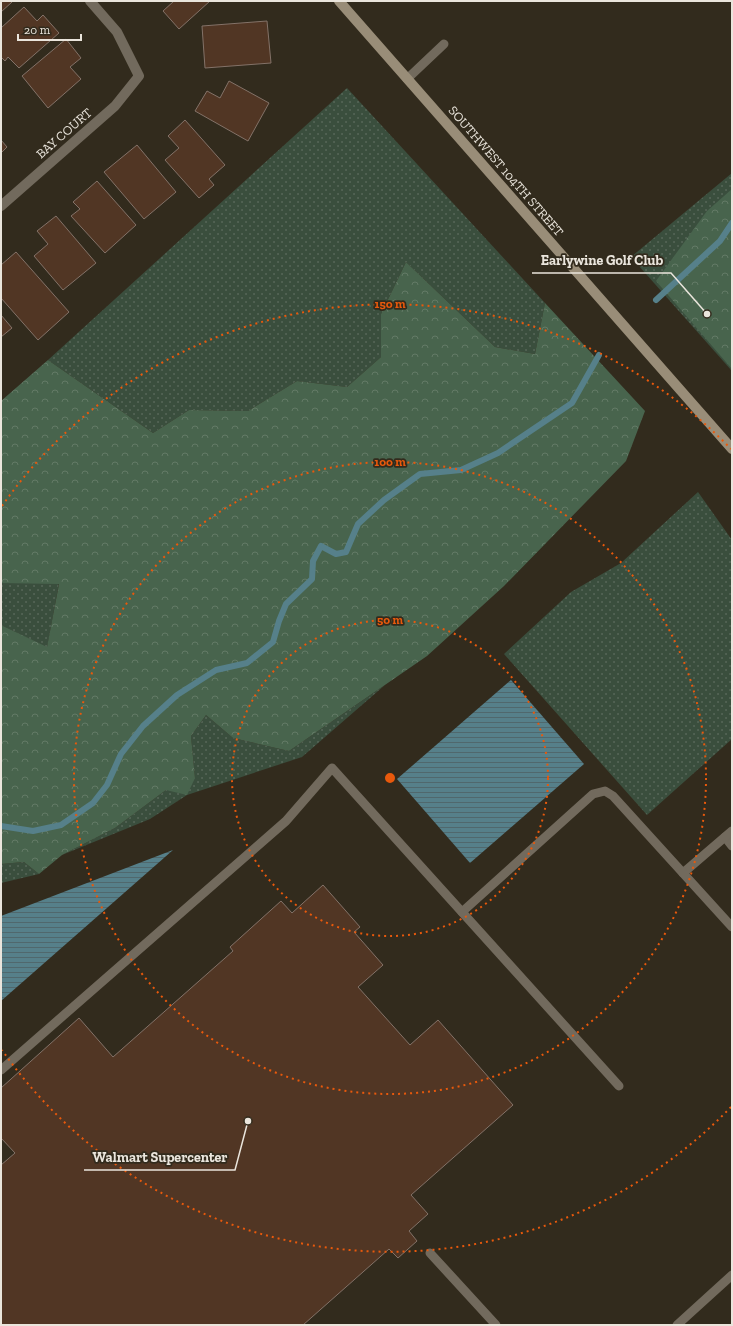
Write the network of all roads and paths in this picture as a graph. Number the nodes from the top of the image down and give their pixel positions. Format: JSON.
{"nodes":[{"id":1,"x":90,"y":1,"type":"edge"},
{"id":2,"x":339,"y":1,"type":"edge"},
{"id":3,"x":444,"y":44,"type":"dead end"},
{"id":4,"x":407,"y":79,"type":"junction"},
{"id":5,"x":1,"y":206,"type":"edge"},
{"id":6,"x":732,"y":448,"type":"edge"},
{"id":7,"x":732,"y":831,"type":"edge"},
{"id":8,"x":724,"y":837,"type":"junction"},
{"id":9,"x":732,"y":846,"type":"edge"},
{"id":10,"x":683,"y":873,"type":"junction"},
{"id":11,"x":462,"y":912,"type":"junction"},
{"id":12,"x":732,"y":927,"type":"edge"},
{"id":13,"x":1,"y":1070,"type":"edge"},
{"id":14,"x":619,"y":1086,"type":"dead end"},
{"id":15,"x":430,"y":1252,"type":"dead end"},
{"id":16,"x":732,"y":1275,"type":"edge"},
{"id":17,"x":496,"y":1325,"type":"edge"},
{"id":18,"x":677,"y":1325,"type":"edge"}],
"edges":[{"from":1,"to":5,"type":"street","name":"BAY COURT"},
{"from":2,"to":4,"type":"main road","name":"SOUTHWEST 104TH STREET"},
{"from":3,"to":4,"type":"lane"},
{"from":4,"to":6,"type":"main road","name":"SOUTHWEST 104TH STREET"},
{"from":7,"to":8,"type":"lane"},
{"from":8,"to":9,"type":"lane"},
{"from":8,"to":10,"type":"lane"},
{"from":10,"to":11,"type":"lane"},
{"from":10,"to":12,"type":"lane"},
{"from":11,"to":13,"type":"lane"},
{"from":11,"to":14,"type":"lane"},
{"from":15,"to":17,"type":"lane"},
{"from":16,"to":18,"type":"lane"}]}
